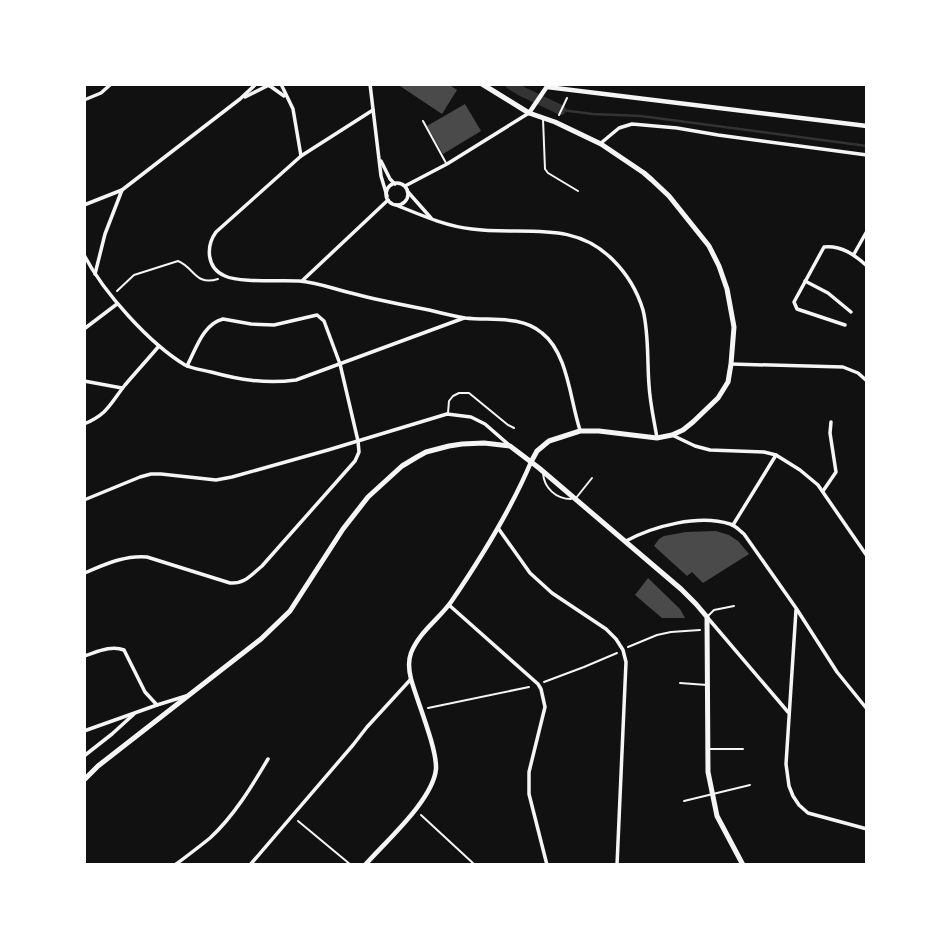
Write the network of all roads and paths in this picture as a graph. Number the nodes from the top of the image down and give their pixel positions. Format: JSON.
{"nodes":[{"id":1,"x":111,"y":84,"type":"edge"},
{"id":2,"x":256,"y":84,"type":"edge"},
{"id":3,"x":281,"y":84,"type":"edge"},
{"id":4,"x":370,"y":84,"type":"edge"},
{"id":5,"x":482,"y":84,"type":"edge"},
{"id":6,"x":541,"y":84,"type":"edge"},
{"id":7,"x":269,"y":85,"type":"edge"},
{"id":8,"x":548,"y":85,"type":"edge"},
{"id":9,"x":240,"y":99,"type":"junction"},
{"id":10,"x":84,"y":100,"type":"edge"},
{"id":11,"x":288,"y":100,"type":"junction"},
{"id":12,"x":566,"y":102,"type":"dead end"},
{"id":13,"x":373,"y":110,"type":"junction"},
{"id":14,"x":529,"y":113,"type":"junction"},
{"id":15,"x":560,"y":114,"type":"dead end"},
{"id":16,"x":543,"y":118,"type":"junction"},
{"id":17,"x":423,"y":121,"type":"dead end"},
{"id":18,"x":867,"y":126,"type":"edge"},
{"id":19,"x":601,"y":144,"type":"junction"},
{"id":20,"x":867,"y":155,"type":"edge"},
{"id":21,"x":301,"y":156,"type":"junction"},
{"id":22,"x":380,"y":159,"type":"junction"},
{"id":23,"x":447,"y":164,"type":"junction"},
{"id":24,"x":395,"y":184,"type":"junction"},
{"id":25,"x":405,"y":186,"type":"junction"},
{"id":26,"x":122,"y":190,"type":"junction"},
{"id":27,"x":578,"y":191,"type":"dead end"},
{"id":28,"x":408,"y":192,"type":"junction"},
{"id":29,"x":387,"y":198,"type":"junction"},
{"id":30,"x":84,"y":205,"type":"edge"},
{"id":31,"x":396,"y":205,"type":"junction"},
{"id":32,"x":432,"y":220,"type":"junction"},
{"id":33,"x":867,"y":231,"type":"edge"},
{"id":34,"x":854,"y":254,"type":"junction"},
{"id":35,"x":84,"y":256,"type":"edge"},
{"id":36,"x":86,"y":265,"type":"edge"},
{"id":37,"x":867,"y":266,"type":"edge"},
{"id":38,"x":95,"y":274,"type":"junction"},
{"id":39,"x":225,"y":276,"type":"junction"},
{"id":40,"x":302,"y":281,"type":"junction"},
{"id":41,"x":805,"y":281,"type":"junction"},
{"id":42,"x":111,"y":297,"type":"junction"},
{"id":43,"x":117,"y":304,"type":"junction"},
{"id":44,"x":851,"y":312,"type":"dead end"},
{"id":45,"x":466,"y":318,"type":"junction"},
{"id":46,"x":845,"y":325,"type":"dead end"},
{"id":47,"x":84,"y":329,"type":"edge"},
{"id":48,"x":159,"y":346,"type":"junction"},
{"id":49,"x":340,"y":364,"type":"junction"},
{"id":50,"x":731,"y":364,"type":"junction"},
{"id":51,"x":187,"y":366,"type":"junction"},
{"id":52,"x":867,"y":381,"type":"edge"},
{"id":53,"x":84,"y":382,"type":"edge"},
{"id":54,"x":122,"y":388,"type":"junction"},
{"id":55,"x":447,"y":414,"type":"junction"},
{"id":56,"x":831,"y":422,"type":"dead end"},
{"id":57,"x":84,"y":424,"type":"edge"},
{"id":58,"x":514,"y":428,"type":"dead end"},
{"id":59,"x":580,"y":431,"type":"junction"},
{"id":60,"x":672,"y":436,"type":"junction"},
{"id":61,"x":657,"y":438,"type":"junction"},
{"id":62,"x":358,"y":441,"type":"junction"},
{"id":63,"x":510,"y":446,"type":"junction"},
{"id":64,"x":776,"y":455,"type":"junction"},
{"id":65,"x":531,"y":462,"type":"junction"},
{"id":66,"x":543,"y":472,"type":"junction"},
{"id":67,"x":592,"y":478,"type":"dead end"},
{"id":68,"x":823,"y":491,"type":"junction"},
{"id":69,"x":575,"y":499,"type":"junction"},
{"id":70,"x":84,"y":500,"type":"edge"},
{"id":71,"x":733,"y":525,"type":"junction"},
{"id":72,"x":498,"y":528,"type":"junction"},
{"id":73,"x":624,"y":542,"type":"junction"},
{"id":74,"x":867,"y":556,"type":"edge"},
{"id":75,"x":84,"y":573,"type":"edge"},
{"id":76,"x":449,"y":605,"type":"junction"},
{"id":77,"x":734,"y":606,"type":"dead end"},
{"id":78,"x":796,"y":608,"type":"junction"},
{"id":79,"x":707,"y":617,"type":"junction"},
{"id":80,"x":706,"y":630,"type":"junction"},
{"id":81,"x":624,"y":649,"type":"junction"},
{"id":82,"x":84,"y":656,"type":"edge"},
{"id":83,"x":411,"y":679,"type":"junction"},
{"id":84,"x":680,"y":683,"type":"dead end"},
{"id":85,"x":538,"y":684,"type":"junction"},
{"id":86,"x":707,"y":685,"type":"junction"},
{"id":87,"x":188,"y":696,"type":"junction"},
{"id":88,"x":157,"y":705,"type":"junction"},
{"id":89,"x":867,"y":709,"type":"edge"},
{"id":90,"x":420,"y":710,"type":"junction"},
{"id":91,"x":135,"y":713,"type":"junction"},
{"id":92,"x":790,"y":714,"type":"junction"},
{"id":93,"x":84,"y":731,"type":"edge"},
{"id":94,"x":707,"y":749,"type":"junction"},
{"id":95,"x":743,"y":749,"type":"dead end"},
{"id":96,"x":84,"y":755,"type":"edge"},
{"id":97,"x":268,"y":759,"type":"dead end"},
{"id":98,"x":84,"y":780,"type":"edge"},
{"id":99,"x":750,"y":785,"type":"dead end"},
{"id":100,"x":711,"y":794,"type":"junction"},
{"id":101,"x":684,"y":801,"type":"dead end"},
{"id":102,"x":415,"y":810,"type":"junction"},
{"id":103,"x":292,"y":816,"type":"junction"},
{"id":104,"x":867,"y":829,"type":"edge"},
{"id":105,"x":176,"y":865,"type":"edge"},
{"id":106,"x":250,"y":865,"type":"edge"},
{"id":107,"x":351,"y":865,"type":"edge"},
{"id":108,"x":366,"y":865,"type":"edge"},
{"id":109,"x":475,"y":865,"type":"edge"},
{"id":110,"x":547,"y":865,"type":"edge"},
{"id":111,"x":617,"y":865,"type":"edge"},
{"id":112,"x":743,"y":865,"type":"edge"}],
"edges":[{"from":1,"to":10,"type":"street"},
{"from":2,"to":9,"type":"street"},
{"from":3,"to":11,"type":"street"},
{"from":4,"to":13,"type":"street"},
{"from":5,"to":14,"type":"main road"},
{"from":6,"to":8,"type":"street"},
{"from":7,"to":9,"type":"street"},
{"from":7,"to":11,"type":"street"},
{"from":8,"to":14,"type":"street"},
{"from":8,"to":18,"type":"street"},
{"from":9,"to":26,"type":"street"},
{"from":11,"to":21,"type":"street"},
{"from":12,"to":15,"type":"path"},
{"from":13,"to":21,"type":"street"},
{"from":13,"to":22,"type":"street"},
{"from":14,"to":16,"type":"main road"},
{"from":14,"to":23,"type":"street"},
{"from":16,"to":19,"type":"main road"},
{"from":16,"to":27,"type":"lane"},
{"from":17,"to":23,"type":"lane"},
{"from":19,"to":20,"type":"street"},
{"from":19,"to":50,"type":"main road"},
{"from":21,"to":39,"type":"street"},
{"from":22,"to":24,"type":"street"},
{"from":22,"to":29,"type":"street"},
{"from":23,"to":25,"type":"street"},
{"from":24,"to":25,"type":"street"},
{"from":24,"to":29,"type":"street"},
{"from":25,"to":28,"type":"street"},
{"from":26,"to":30,"type":"street"},
{"from":26,"to":38,"type":"street"},
{"from":28,"to":31,"type":"street"},
{"from":28,"to":32,"type":"street"},
{"from":29,"to":31,"type":"street"},
{"from":29,"to":40,"type":"street"},
{"from":31,"to":32,"type":"street"},
{"from":32,"to":61,"type":"street"},
{"from":33,"to":34,"type":"street"},
{"from":34,"to":37,"type":"street"},
{"from":34,"to":41,"type":"street"},
{"from":35,"to":36,"type":"street"},
{"from":36,"to":38,"type":"street"},
{"from":38,"to":42,"type":"street"},
{"from":39,"to":40,"type":"street"},
{"from":39,"to":42,"type":"path"},
{"from":40,"to":45,"type":"street"},
{"from":41,"to":44,"type":"street"},
{"from":41,"to":46,"type":"street"},
{"from":42,"to":43,"type":"street"},
{"from":43,"to":47,"type":"street"},
{"from":43,"to":48,"type":"street"},
{"from":45,"to":49,"type":"street"},
{"from":45,"to":59,"type":"street"},
{"from":48,"to":51,"type":"street"},
{"from":48,"to":54,"type":"street"},
{"from":49,"to":51,"type":"street"},
{"from":49,"to":51,"type":"street"},
{"from":49,"to":62,"type":"street"},
{"from":50,"to":52,"type":"street"},
{"from":50,"to":60,"type":"main road"},
{"from":53,"to":54,"type":"street"},
{"from":54,"to":57,"type":"street"},
{"from":55,"to":58,"type":"lane"},
{"from":55,"to":62,"type":"street"},
{"from":55,"to":63,"type":"street"},
{"from":56,"to":68,"type":"street"},
{"from":59,"to":61,"type":"main road"},
{"from":59,"to":65,"type":"main road"},
{"from":60,"to":61,"type":"main road"},
{"from":60,"to":64,"type":"street"},
{"from":62,"to":70,"type":"street"},
{"from":62,"to":75,"type":"street"},
{"from":63,"to":65,"type":"main road"},
{"from":63,"to":87,"type":"main road"},
{"from":64,"to":68,"type":"street"},
{"from":64,"to":71,"type":"street"},
{"from":65,"to":66,"type":"main road"},
{"from":65,"to":72,"type":"street"},
{"from":66,"to":69,"type":"main road"},
{"from":66,"to":69,"type":"lane"},
{"from":67,"to":69,"type":"lane"},
{"from":68,"to":74,"type":"street"},
{"from":69,"to":73,"type":"main road"},
{"from":71,"to":73,"type":"street"},
{"from":71,"to":78,"type":"street"},
{"from":72,"to":76,"type":"street"},
{"from":72,"to":81,"type":"street"},
{"from":73,"to":79,"type":"main road"},
{"from":76,"to":83,"type":"street"},
{"from":76,"to":85,"type":"street"},
{"from":77,"to":79,"type":"lane"},
{"from":78,"to":89,"type":"street"},
{"from":78,"to":92,"type":"street"},
{"from":79,"to":80,"type":"main road"},
{"from":79,"to":92,"type":"street"},
{"from":80,"to":81,"type":"path"},
{"from":80,"to":86,"type":"main road"},
{"from":81,"to":85,"type":"path"},
{"from":81,"to":111,"type":"street"},
{"from":82,"to":88,"type":"street"},
{"from":83,"to":90,"type":"street"},
{"from":83,"to":103,"type":"street"},
{"from":84,"to":86,"type":"lane"},
{"from":85,"to":90,"type":"path"},
{"from":85,"to":110,"type":"street"},
{"from":86,"to":94,"type":"main road"},
{"from":87,"to":88,"type":"street"},
{"from":87,"to":98,"type":"main road"},
{"from":88,"to":91,"type":"street"},
{"from":90,"to":102,"type":"street"},
{"from":91,"to":93,"type":"street"},
{"from":91,"to":96,"type":"street"},
{"from":92,"to":104,"type":"street"},
{"from":94,"to":95,"type":"lane"},
{"from":94,"to":100,"type":"main road"},
{"from":97,"to":105,"type":"street"},
{"from":99,"to":100,"type":"lane"},
{"from":100,"to":101,"type":"lane"},
{"from":100,"to":112,"type":"main road"},
{"from":102,"to":108,"type":"street"},
{"from":102,"to":109,"type":"path"},
{"from":103,"to":106,"type":"street"},
{"from":103,"to":107,"type":"path"}]}
